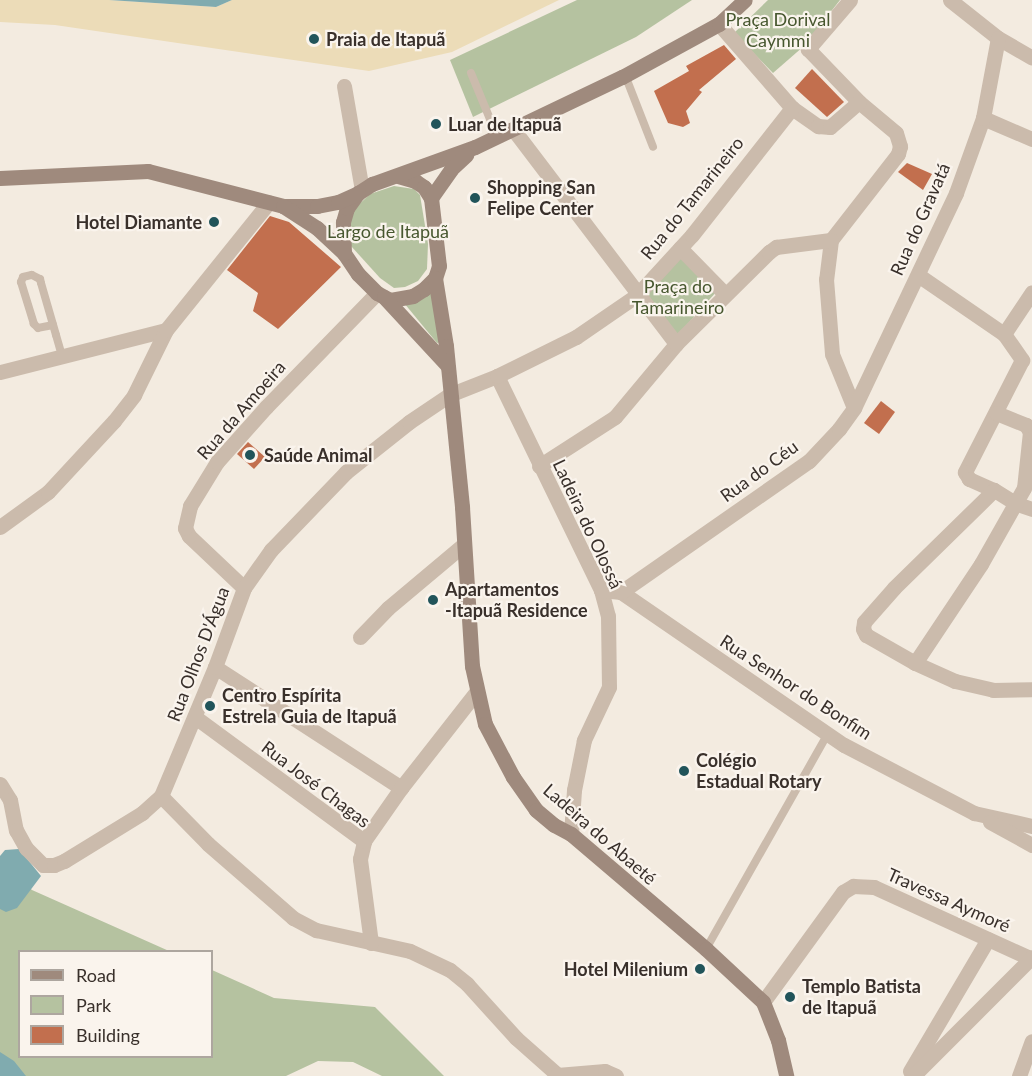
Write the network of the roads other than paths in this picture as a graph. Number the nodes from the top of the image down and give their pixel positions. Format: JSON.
{"nodes":[{"id":1,"x":745,"y":0,"type":"edge"},
{"id":2,"x":850,"y":0,"type":"edge"},
{"id":3,"x":951,"y":0,"type":"edge"},
{"id":4,"x":719,"y":24,"type":"junction"},
{"id":5,"x":998,"y":38,"type":"junction"},
{"id":6,"x":1032,"y":58,"type":"edge"},
{"id":7,"x":471,"y":73,"type":"dead end"},
{"id":8,"x":625,"y":75,"type":"junction"},
{"id":9,"x":344,"y":86,"type":"dead end"},
{"id":10,"x":859,"y":102,"type":"junction"},
{"id":11,"x":792,"y":108,"type":"junction"},
{"id":12,"x":983,"y":118,"type":"junction"},
{"id":13,"x":513,"y":129,"type":"junction"},
{"id":14,"x":496,"y":136,"type":"junction"},
{"id":15,"x":1032,"y":139,"type":"edge"},
{"id":16,"x":475,"y":147,"type":"junction"},
{"id":17,"x":653,"y":147,"type":"dead end"},
{"id":18,"x":398,"y":176,"type":"junction"},
{"id":19,"x":0,"y":178,"type":"edge"},
{"id":20,"x":360,"y":191,"type":"junction"},
{"id":21,"x":431,"y":198,"type":"junction"},
{"id":22,"x":276,"y":204,"type":"junction"},
{"id":23,"x":831,"y":240,"type":"junction"},
{"id":24,"x":680,"y":248,"type":"junction"},
{"id":25,"x":344,"y":253,"type":"junction"},
{"id":26,"x":918,"y":275,"type":"junction"},
{"id":27,"x":435,"y":278,"type":"junction"},
{"id":28,"x":1032,"y":292,"type":"edge"},
{"id":29,"x":725,"y":294,"type":"junction"},
{"id":30,"x":380,"y":295,"type":"junction"},
{"id":31,"x":637,"y":295,"type":"junction"},
{"id":32,"x":53,"y":325,"type":"junction"},
{"id":33,"x":166,"y":330,"type":"junction"},
{"id":34,"x":1008,"y":340,"type":"junction"},
{"id":35,"x":676,"y":344,"type":"junction"},
{"id":36,"x":62,"y":356,"type":"junction"},
{"id":37,"x":447,"y":365,"type":"junction"},
{"id":38,"x":1027,"y":365,"type":"edge"},
{"id":39,"x":0,"y":372,"type":"edge"},
{"id":40,"x":496,"y":376,"type":"junction"},
{"id":41,"x":449,"y":395,"type":"junction"},
{"id":42,"x":854,"y":408,"type":"junction"},
{"id":43,"x":996,"y":413,"type":"junction"},
{"id":44,"x":539,"y":466,"type":"junction"},
{"id":45,"x":994,"y":490,"type":"junction"},
{"id":46,"x":1015,"y":503,"type":"junction"},
{"id":47,"x":1032,"y":509,"type":"edge"},
{"id":48,"x":0,"y":527,"type":"edge"},
{"id":49,"x":463,"y":545,"type":"junction"},
{"id":50,"x":244,"y":588,"type":"junction"},
{"id":51,"x":601,"y":590,"type":"junction"},
{"id":52,"x":621,"y":592,"type":"junction"},
{"id":53,"x":360,"y":637,"type":"dead end"},
{"id":54,"x":915,"y":663,"type":"junction"},
{"id":55,"x":215,"y":667,"type":"junction"},
{"id":56,"x":1032,"y":689,"type":"edge"},
{"id":57,"x":477,"y":691,"type":"junction"},
{"id":58,"x":195,"y":717,"type":"junction"},
{"id":59,"x":827,"y":735,"type":"junction"},
{"id":60,"x":0,"y":784,"type":"edge"},
{"id":61,"x":401,"y":788,"type":"junction"},
{"id":62,"x":161,"y":796,"type":"junction"},
{"id":63,"x":974,"y":813,"type":"junction"},
{"id":64,"x":1032,"y":826,"type":"edge"},
{"id":65,"x":571,"y":834,"type":"junction"},
{"id":66,"x":364,"y":841,"type":"junction"},
{"id":67,"x":1032,"y":845,"type":"edge"},
{"id":68,"x":988,"y":939,"type":"junction"},
{"id":69,"x":371,"y":943,"type":"junction"},
{"id":70,"x":706,"y":949,"type":"junction"},
{"id":71,"x":1031,"y":957,"type":"edge"},
{"id":72,"x":763,"y":1002,"type":"junction"},
{"id":73,"x":1032,"y":1041,"type":"edge"},
{"id":74,"x":558,"y":1075,"type":"edge"},
{"id":75,"x":616,"y":1076,"type":"edge"},
{"id":76,"x":786,"y":1076,"type":"edge"},
{"id":77,"x":907,"y":1076,"type":"edge"},
{"id":78,"x":913,"y":1076,"type":"edge"},
{"id":79,"x":1019,"y":1076,"type":"edge"}],
"edges":[{"from":1,"to":4,"type":"main road"},
{"from":2,"to":10,"type":"street"},
{"from":3,"to":5,"type":"street"},
{"from":4,"to":8,"type":"main road"},
{"from":4,"to":11,"type":"street"},
{"from":5,"to":6,"type":"street"},
{"from":5,"to":12,"type":"street","name":"Rua do Gravatá"},
{"from":7,"to":14,"type":"lane"},
{"from":8,"to":13,"type":"main road"},
{"from":8,"to":17,"type":"lane"},
{"from":9,"to":20,"type":"street"},
{"from":10,"to":11,"type":"street"},
{"from":10,"to":23,"type":"street"},
{"from":11,"to":24,"type":"street","name":"Rua do Tamarineiro"},
{"from":12,"to":15,"type":"street"},
{"from":12,"to":26,"type":"street","name":"Rua do Gravatá"},
{"from":13,"to":14,"type":"main road"},
{"from":13,"to":31,"type":"street"},
{"from":14,"to":16,"type":"main road"},
{"from":16,"to":18,"type":"main road"},
{"from":16,"to":21,"type":"main road"},
{"from":18,"to":20,"type":"main road"},
{"from":18,"to":21,"type":"main road"},
{"from":19,"to":22,"type":"main road"},
{"from":20,"to":22,"type":"main road"},
{"from":20,"to":25,"type":"main road"},
{"from":21,"to":27,"type":"main road"},
{"from":22,"to":25,"type":"main road"},
{"from":22,"to":33,"type":"street"},
{"from":23,"to":29,"type":"street"},
{"from":23,"to":42,"type":"street"},
{"from":24,"to":29,"type":"street"},
{"from":24,"to":31,"type":"street","name":"Rua do Tamarineiro"},
{"from":25,"to":30,"type":"main road"},
{"from":26,"to":34,"type":"street"},
{"from":26,"to":42,"type":"street","name":"Rua do Gravatá"},
{"from":27,"to":30,"type":"main road"},
{"from":27,"to":37,"type":"main road","name":"Ladeira do Abaeté"},
{"from":28,"to":34,"type":"street"},
{"from":29,"to":35,"type":"street"},
{"from":30,"to":37,"type":"main road"},
{"from":30,"to":50,"type":"street","name":"Rua da Amoeira"},
{"from":31,"to":35,"type":"street"},
{"from":31,"to":40,"type":"street","name":"Rua do Tamarineiro"},
{"from":32,"to":32,"type":"lane"},
{"from":32,"to":36,"type":"lane"},
{"from":33,"to":36,"type":"street"},
{"from":33,"to":48,"type":"street"},
{"from":34,"to":38,"type":"street"},
{"from":35,"to":44,"type":"street"},
{"from":36,"to":39,"type":"street"},
{"from":37,"to":41,"type":"main road","name":"Ladeira do Abaeté"},
{"from":38,"to":43,"type":"street"},
{"from":40,"to":41,"type":"street","name":"Rua do Tamarineiro"},
{"from":40,"to":44,"type":"street","name":"Ladeira do Olossá"},
{"from":41,"to":49,"type":"main road","name":"Ladeira do Abaeté"},
{"from":41,"to":50,"type":"street","name":"Rua Olhos D'Água"},
{"from":42,"to":52,"type":"street","name":"Rua do Céu"},
{"from":43,"to":45,"type":"street"},
{"from":43,"to":46,"type":"street"},
{"from":44,"to":51,"type":"street","name":"Ladeira do Olossá"},
{"from":45,"to":46,"type":"street"},
{"from":45,"to":54,"type":"street"},
{"from":46,"to":47,"type":"street"},
{"from":46,"to":54,"type":"street"},
{"from":49,"to":53,"type":"street"},
{"from":49,"to":57,"type":"main road","name":"Ladeira do Abaeté"},
{"from":50,"to":55,"type":"street","name":"Rua Olhos D'Água"},
{"from":51,"to":52,"type":"street","name":"Rua Senhor do Bonfim"},
{"from":51,"to":65,"type":"street","name":"Ladeira do Olossá"},
{"from":52,"to":59,"type":"street","name":"Rua Senhor do Bonfim"},
{"from":54,"to":56,"type":"street"},
{"from":55,"to":58,"type":"street","name":"Rua Olhos D'Água"},
{"from":55,"to":61,"type":"street"},
{"from":57,"to":61,"type":"street"},
{"from":57,"to":65,"type":"main road","name":"Ladeira do Abaeté"},
{"from":58,"to":62,"type":"street","name":"Rua Olhos D'Água"},
{"from":58,"to":66,"type":"street","name":"Rua José Chagas"},
{"from":59,"to":63,"type":"street","name":"Rua Senhor do Bonfim"},
{"from":59,"to":70,"type":"lane"},
{"from":60,"to":62,"type":"street"},
{"from":61,"to":66,"type":"street"},
{"from":62,"to":69,"type":"street"},
{"from":63,"to":64,"type":"street","name":"Rua Senhor do Bonfim"},
{"from":63,"to":67,"type":"street","name":"Rua Senhor do Bonfim"},
{"from":65,"to":70,"type":"main road","name":"Ladeira do Abaeté"},
{"from":66,"to":69,"type":"street","name":"Rua José Chagas"},
{"from":68,"to":71,"type":"street","name":"Travessa Aymoré"},
{"from":68,"to":72,"type":"street","name":"Travessa Aymoré"},
{"from":68,"to":77,"type":"street"},
{"from":69,"to":74,"type":"street"},
{"from":70,"to":72,"type":"main road","name":"Ladeira do Abaeté"},
{"from":71,"to":78,"type":"street"},
{"from":72,"to":76,"type":"main road","name":"Ladeira do Abaeté"},
{"from":73,"to":79,"type":"street"},
{"from":74,"to":75,"type":"street"}]}
